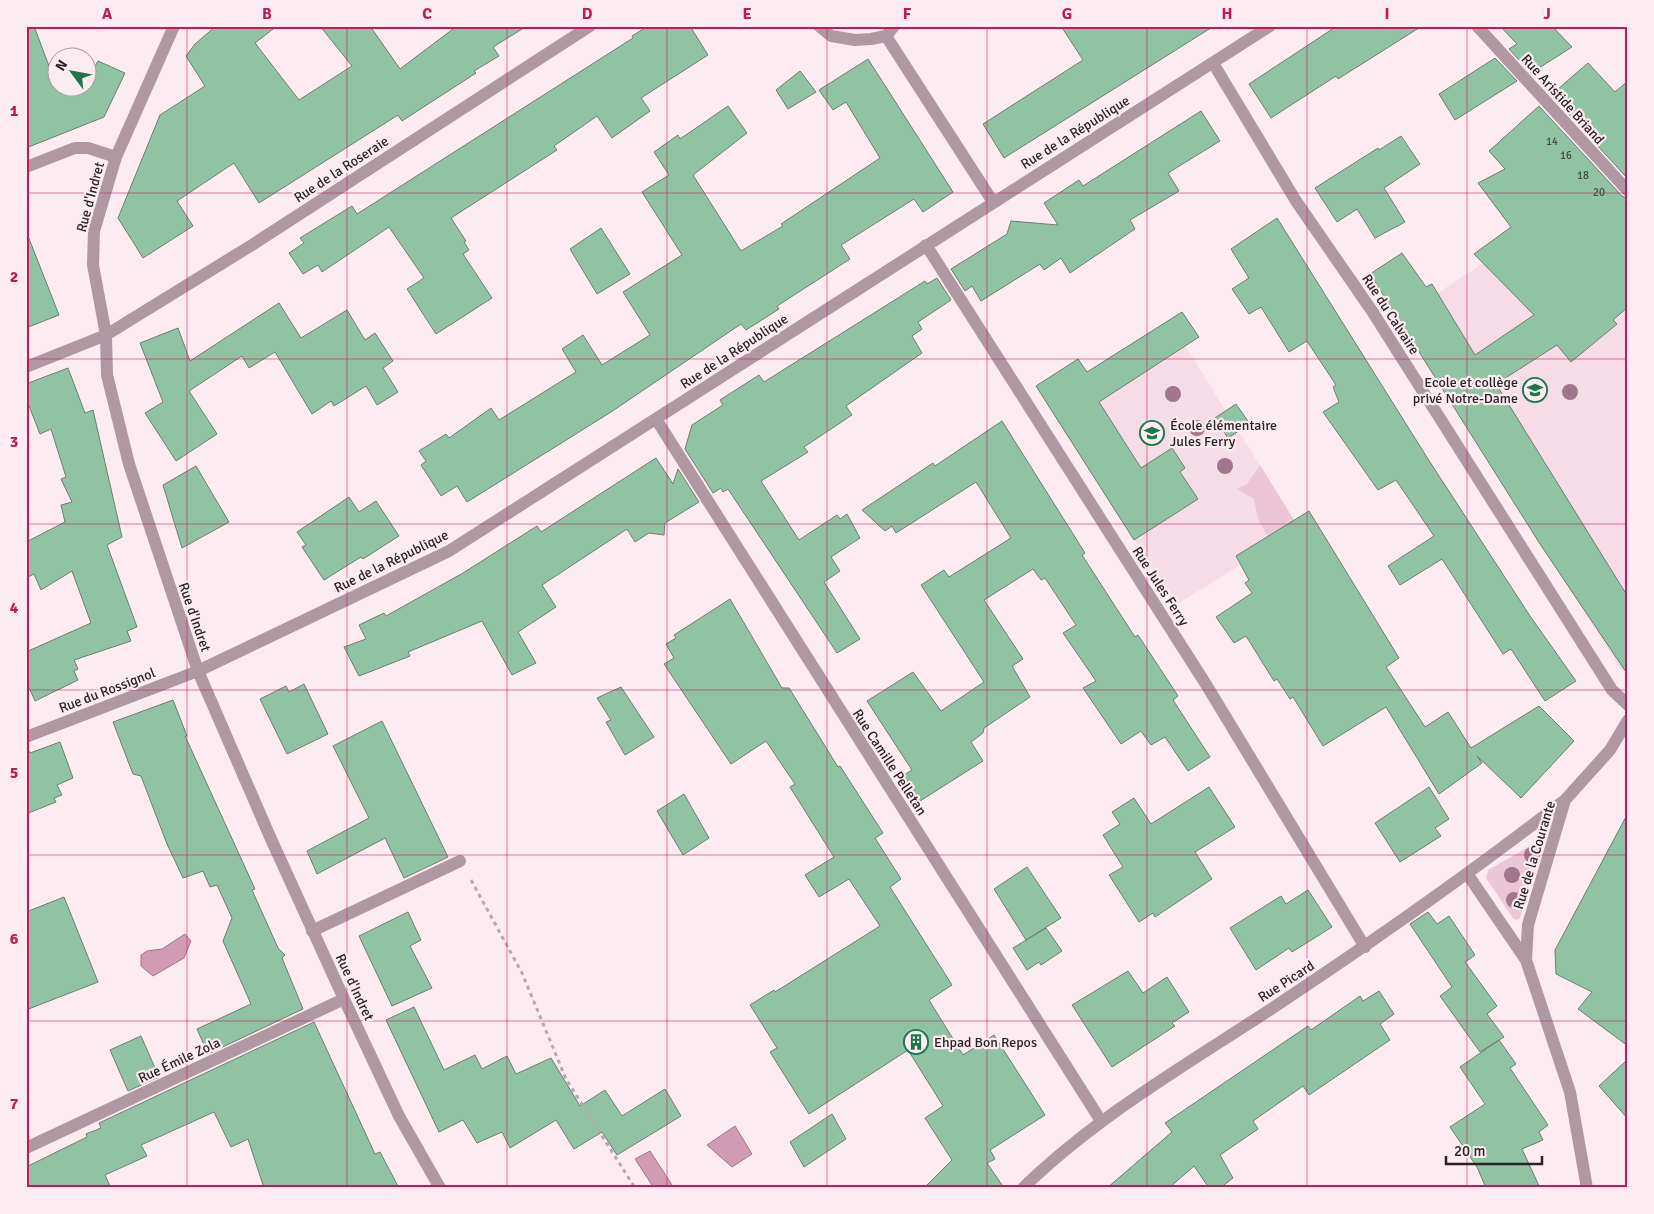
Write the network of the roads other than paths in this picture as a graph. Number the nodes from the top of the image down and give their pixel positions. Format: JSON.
{"nodes":[{"id":1,"x":174,"y":26,"type":"edge"},
{"id":2,"x":590,"y":26,"type":"edge"},
{"id":3,"x":819,"y":26,"type":"edge"},
{"id":4,"x":1270,"y":26,"type":"edge"},
{"id":5,"x":1477,"y":26,"type":"edge"},
{"id":6,"x":890,"y":31,"type":"edge"},
{"id":7,"x":1213,"y":63,"type":"junction"},
{"id":8,"x":116,"y":157,"type":"junction"},
{"id":9,"x":26,"y":167,"type":"edge"},
{"id":10,"x":1628,"y":191,"type":"edge"},
{"id":11,"x":993,"y":202,"type":"junction"},
{"id":12,"x":926,"y":245,"type":"junction"},
{"id":13,"x":106,"y":335,"type":"junction"},
{"id":14,"x":26,"y":367,"type":"edge"},
{"id":15,"x":656,"y":419,"type":"junction"},
{"id":16,"x":198,"y":671,"type":"junction"},
{"id":17,"x":1628,"y":705,"type":"edge"},
{"id":18,"x":1628,"y":720,"type":"edge"},
{"id":19,"x":26,"y":737,"type":"edge"},
{"id":20,"x":1565,"y":800,"type":"junction"},
{"id":21,"x":460,"y":861,"type":"road end"},
{"id":22,"x":1468,"y":875,"type":"junction"},
{"id":23,"x":312,"y":930,"type":"junction"},
{"id":24,"x":1365,"y":946,"type":"junction"},
{"id":25,"x":1526,"y":960,"type":"junction"},
{"id":26,"x":344,"y":999,"type":"junction"},
{"id":27,"x":1101,"y":1121,"type":"junction"},
{"id":28,"x":26,"y":1148,"type":"edge"},
{"id":29,"x":440,"y":1188,"type":"edge"},
{"id":30,"x":1023,"y":1188,"type":"edge"},
{"id":31,"x":1587,"y":1188,"type":"edge"}],
"edges":[{"from":1,"to":8,"type":"street","name":"Rue d'Indret"},
{"from":2,"to":13,"type":"street","name":"Rue de la Roseraie"},
{"from":3,"to":6,"type":"street"},
{"from":4,"to":7,"type":"street","name":"Rue de la République"},
{"from":5,"to":10,"type":"street","name":"Rue Aristide Briand"},
{"from":6,"to":11,"type":"street"},
{"from":7,"to":11,"type":"street","name":"Rue de la République"},
{"from":7,"to":17,"type":"street","name":"Rue du Calvaire"},
{"from":8,"to":9,"type":"street"},
{"from":8,"to":13,"type":"street","name":"Rue d'Indret"},
{"from":11,"to":12,"type":"street","name":"Rue de la République"},
{"from":12,"to":15,"type":"street","name":"Rue de la République"},
{"from":12,"to":24,"type":"street","name":"Rue Jules Ferry"},
{"from":13,"to":14,"type":"street","name":"Rue de la Roseraie"},
{"from":13,"to":16,"type":"street","name":"Rue d'Indret"},
{"from":15,"to":16,"type":"street","name":"Rue de la République"},
{"from":15,"to":27,"type":"street","name":"Rue Camille Pelletan"},
{"from":16,"to":19,"type":"street","name":"Rue du Rossignol"},
{"from":16,"to":23,"type":"street","name":"Rue d'Indret"},
{"from":18,"to":20,"type":"street","name":"Rue de la Courante"},
{"from":20,"to":22,"type":"street","name":"Rue Picard"},
{"from":20,"to":25,"type":"street","name":"Rue de la Courante"},
{"from":21,"to":23,"type":"street"},
{"from":22,"to":24,"type":"street","name":"Rue Picard"},
{"from":22,"to":25,"type":"street","name":"Rue de la Courante"},
{"from":23,"to":26,"type":"street","name":"Rue d'Indret"},
{"from":24,"to":27,"type":"street","name":"Rue Picard"},
{"from":25,"to":31,"type":"street","name":"Rue de la Courante"},
{"from":26,"to":28,"type":"street","name":"Rue Émile Zola"},
{"from":26,"to":29,"type":"street","name":"Rue d'Indret"},
{"from":27,"to":30,"type":"street","name":"Rue Picard"}]}
